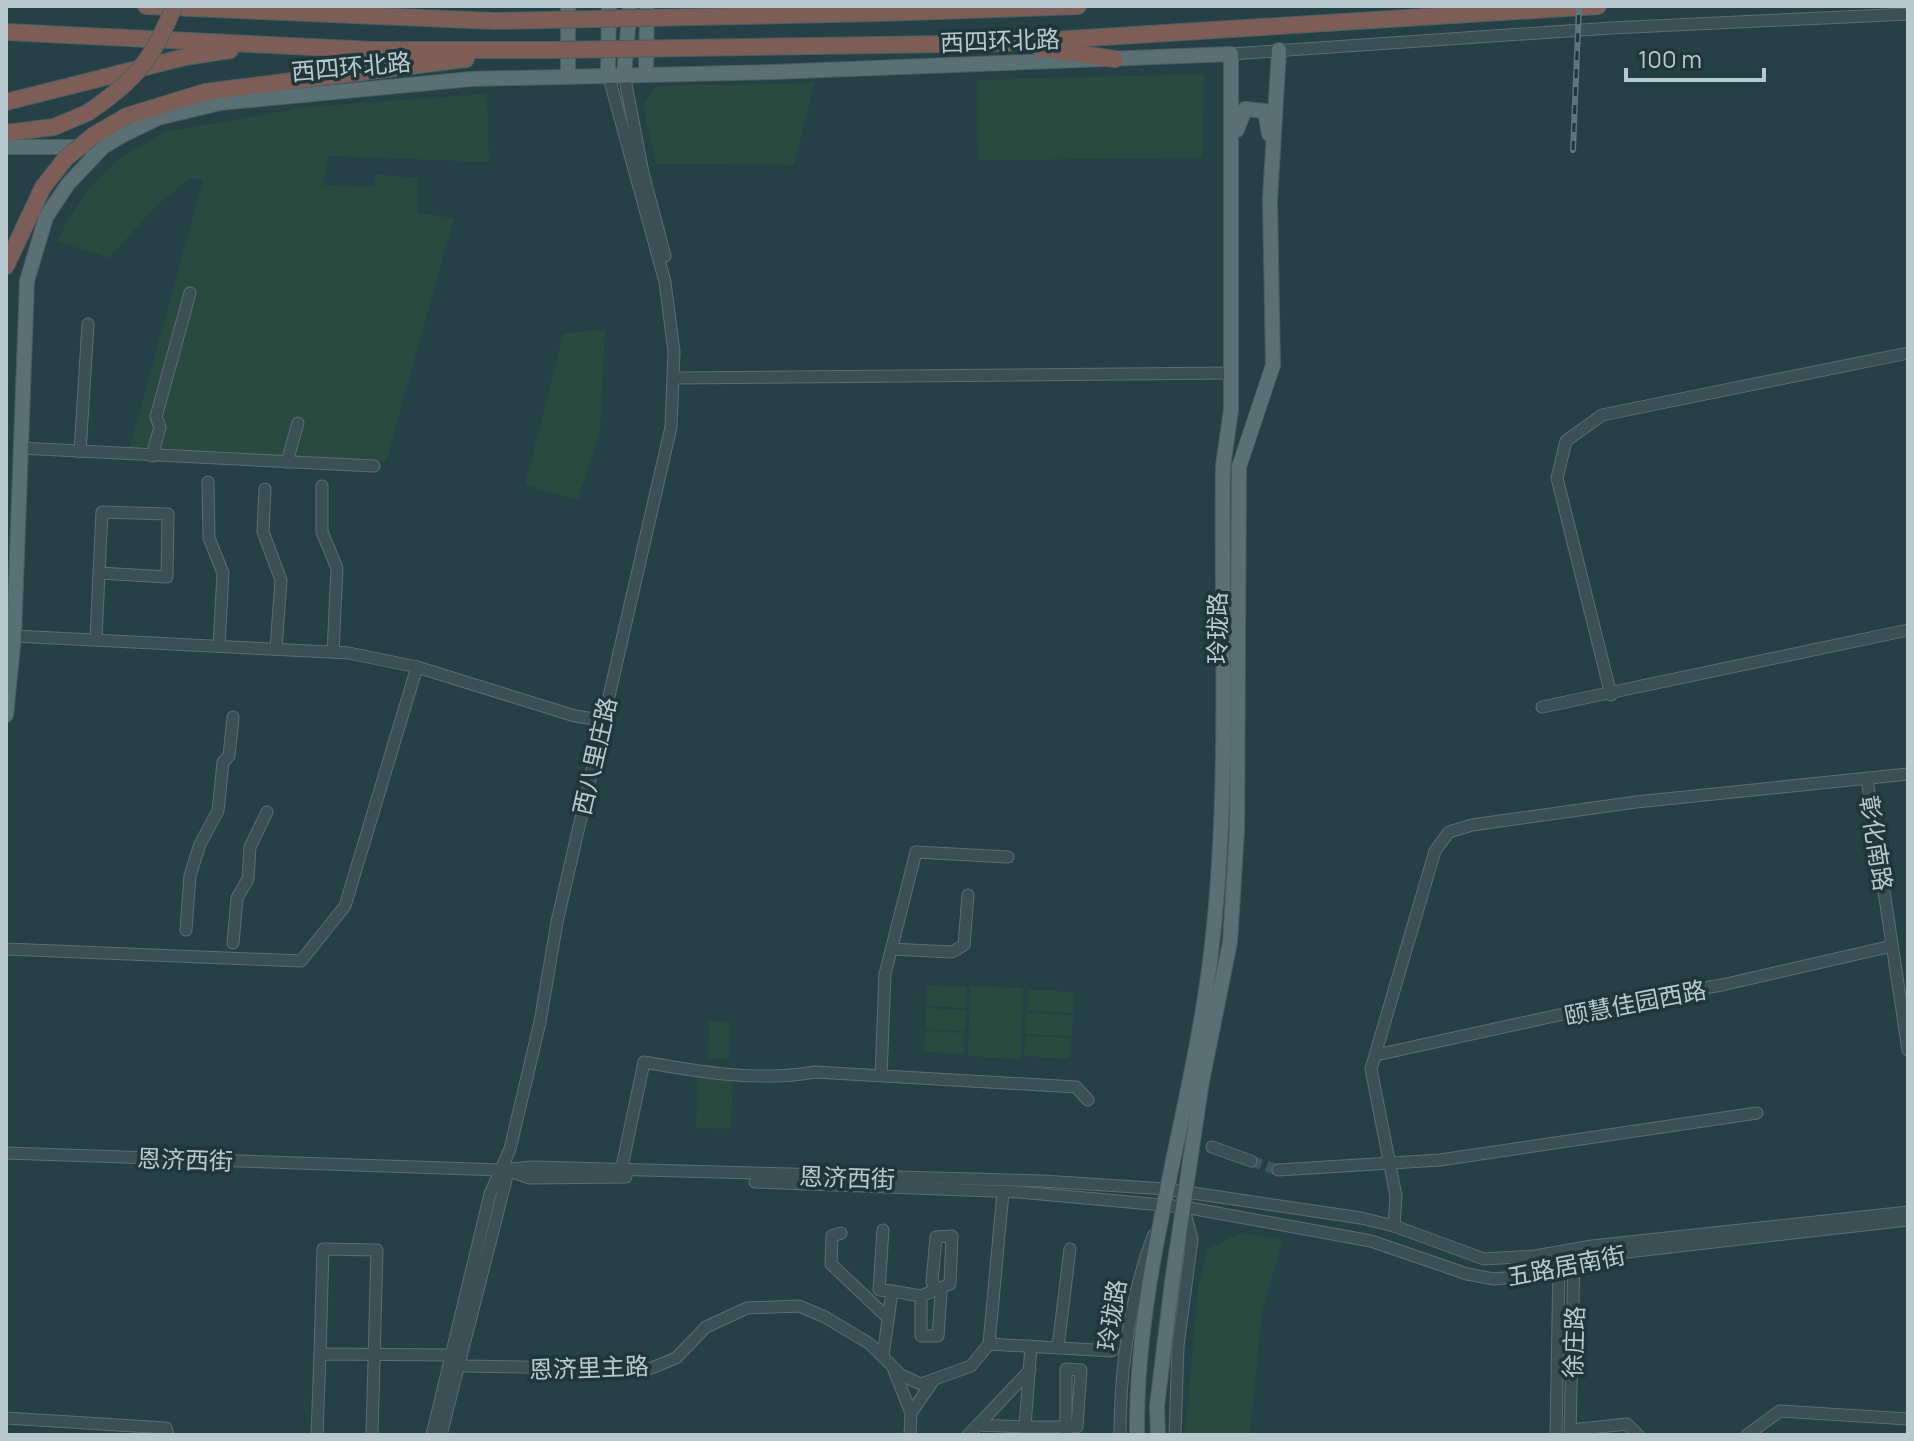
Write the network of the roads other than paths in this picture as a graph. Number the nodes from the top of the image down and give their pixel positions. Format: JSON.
{"nodes":[{"id":1,"x":146,"y":6,"type":"edge"},
{"id":2,"x":174,"y":6,"type":"edge"},
{"id":3,"x":309,"y":6,"type":"edge"},
{"id":4,"x":385,"y":6,"type":"edge"},
{"id":5,"x":568,"y":6,"type":"edge"},
{"id":6,"x":609,"y":6,"type":"edge"},
{"id":7,"x":630,"y":6,"type":"edge"},
{"id":8,"x":647,"y":6,"type":"edge"},
{"id":9,"x":1078,"y":6,"type":"edge"},
{"id":10,"x":1598,"y":6,"type":"edge"},
{"id":11,"x":1007,"y":8,"type":"edge"},
{"id":12,"x":1908,"y":14,"type":"edge"},
{"id":13,"x":354,"y":16,"type":"junction"},
{"id":14,"x":469,"y":20,"type":"junction"},
{"id":15,"x":6,"y":32,"type":"edge"},
{"id":16,"x":1006,"y":43,"type":"junction"},
{"id":17,"x":267,"y":45,"type":"junction"},
{"id":18,"x":1279,"y":50,"type":"junction"},
{"id":19,"x":519,"y":52,"type":"junction"},
{"id":20,"x":1231,"y":54,"type":"junction"},
{"id":21,"x":1115,"y":59,"type":"junction"},
{"id":22,"x":646,"y":73,"type":"junction"},
{"id":23,"x":608,"y":74,"type":"junction"},
{"id":24,"x":624,"y":74,"type":"junction"},
{"id":25,"x":568,"y":76,"type":"junction"},
{"id":26,"x":6,"y":102,"type":"edge"},
{"id":27,"x":6,"y":133,"type":"edge"},
{"id":28,"x":98,"y":141,"type":"junction"},
{"id":29,"x":6,"y":147,"type":"edge"},
{"id":30,"x":1231,"y":158,"type":"junction"},
{"id":31,"x":1270,"y":199,"type":"junction"},
{"id":32,"x":6,"y":266,"type":"edge"},
{"id":33,"x":190,"y":293,"type":"dead end"},
{"id":34,"x":88,"y":324,"type":"dead end"},
{"id":35,"x":1908,"y":353,"type":"edge"},
{"id":36,"x":1231,"y":373,"type":"junction"},
{"id":37,"x":677,"y":378,"type":"junction"},
{"id":38,"x":298,"y":423,"type":"dead end"},
{"id":39,"x":20,"y":448,"type":"junction"},
{"id":40,"x":80,"y":452,"type":"junction"},
{"id":41,"x":152,"y":456,"type":"junction"},
{"id":42,"x":287,"y":462,"type":"junction"},
{"id":43,"x":374,"y":466,"type":"dead end"},
{"id":44,"x":208,"y":482,"type":"dead end"},
{"id":45,"x":322,"y":486,"type":"dead end"},
{"id":46,"x":265,"y":489,"type":"dead end"},
{"id":47,"x":99,"y":573,"type":"junction"},
{"id":48,"x":1908,"y":630,"type":"edge"},
{"id":49,"x":14,"y":636,"type":"junction"},
{"id":50,"x":96,"y":639,"type":"junction"},
{"id":51,"x":219,"y":646,"type":"junction"},
{"id":52,"x":276,"y":649,"type":"junction"},
{"id":53,"x":333,"y":652,"type":"junction"},
{"id":54,"x":417,"y":667,"type":"junction"},
{"id":55,"x":1611,"y":695,"type":"junction"},
{"id":56,"x":1542,"y":707,"type":"dead end"},
{"id":57,"x":6,"y":715,"type":"edge"},
{"id":58,"x":233,"y":717,"type":"dead end"},
{"id":59,"x":605,"y":721,"type":"junction"},
{"id":60,"x":1908,"y":774,"type":"edge"},
{"id":61,"x":1867,"y":779,"type":"junction"},
{"id":62,"x":267,"y":812,"type":"dead end"},
{"id":63,"x":1008,"y":857,"type":"dead end"},
{"id":64,"x":968,"y":895,"type":"dead end"},
{"id":65,"x":186,"y":930,"type":"dead end"},
{"id":66,"x":233,"y":943,"type":"dead end"},
{"id":67,"x":1892,"y":946,"type":"dead end"},
{"id":68,"x":6,"y":949,"type":"edge"},
{"id":69,"x":891,"y":949,"type":"junction"},
{"id":70,"x":1908,"y":1050,"type":"edge"},
{"id":71,"x":1376,"y":1055,"type":"junction"},
{"id":72,"x":881,"y":1075,"type":"junction"},
{"id":73,"x":1088,"y":1100,"type":"dead end"},
{"id":74,"x":1757,"y":1113,"type":"dead end"},
{"id":75,"x":1212,"y":1147,"type":"dead end"},
{"id":76,"x":6,"y":1153,"type":"edge"},
{"id":77,"x":1251,"y":1161,"type":"tunnel mouth"},
{"id":78,"x":1391,"y":1163,"type":"junction"},
{"id":79,"x":505,"y":1170,"type":"junction"},
{"id":80,"x":1278,"y":1170,"type":"tunnel mouth"},
{"id":81,"x":620,"y":1174,"type":"junction"},
{"id":82,"x":1166,"y":1189,"type":"junction"},
{"id":83,"x":1186,"y":1191,"type":"junction"},
{"id":84,"x":1003,"y":1192,"type":"junction"},
{"id":85,"x":1164,"y":1205,"type":"junction"},
{"id":86,"x":1184,"y":1207,"type":"junction"},
{"id":87,"x":1908,"y":1212,"type":"edge"},
{"id":88,"x":1908,"y":1220,"type":"edge"},
{"id":89,"x":1394,"y":1226,"type":"junction"},
{"id":90,"x":883,"y":1230,"type":"dead end"},
{"id":91,"x":841,"y":1233,"type":"dead end"},
{"id":92,"x":1070,"y":1249,"type":"dead end"},
{"id":93,"x":1558,"y":1252,"type":"junction"},
{"id":94,"x":1574,"y":1256,"type":"junction"},
{"id":95,"x":1559,"y":1267,"type":"junction"},
{"id":96,"x":892,"y":1291,"type":"junction"},
{"id":97,"x":921,"y":1296,"type":"junction"},
{"id":98,"x":888,"y":1318,"type":"junction"},
{"id":99,"x":989,"y":1344,"type":"junction"},
{"id":100,"x":1031,"y":1346,"type":"junction"},
{"id":101,"x":1058,"y":1347,"type":"junction"},
{"id":102,"x":1112,"y":1351,"type":"dead end"},
{"id":103,"x":320,"y":1354,"type":"junction"},
{"id":104,"x":375,"y":1354,"type":"junction"},
{"id":105,"x":883,"y":1356,"type":"junction"},
{"id":106,"x":455,"y":1360,"type":"junction"},
{"id":107,"x":892,"y":1366,"type":"junction"},
{"id":108,"x":1030,"y":1370,"type":"junction"},
{"id":109,"x":933,"y":1381,"type":"junction"},
{"id":110,"x":911,"y":1413,"type":"junction"},
{"id":111,"x":6,"y":1418,"type":"edge"},
{"id":112,"x":1908,"y":1419,"type":"edge"},
{"id":113,"x":978,"y":1425,"type":"junction"},
{"id":114,"x":1025,"y":1427,"type":"junction"},
{"id":115,"x":1011,"y":1431,"type":"edge"},
{"id":116,"x":1072,"y":1431,"type":"edge"},
{"id":117,"x":1570,"y":1432,"type":"edge"},
{"id":118,"x":168,"y":1435,"type":"edge"},
{"id":119,"x":317,"y":1435,"type":"edge"},
{"id":120,"x":372,"y":1435,"type":"edge"},
{"id":121,"x":432,"y":1435,"type":"edge"},
{"id":122,"x":441,"y":1435,"type":"edge"},
{"id":123,"x":910,"y":1435,"type":"edge"},
{"id":124,"x":968,"y":1435,"type":"edge"},
{"id":125,"x":1120,"y":1435,"type":"edge"},
{"id":126,"x":1137,"y":1435,"type":"edge"},
{"id":127,"x":1158,"y":1435,"type":"edge"},
{"id":128,"x":1175,"y":1435,"type":"edge"},
{"id":129,"x":1556,"y":1435,"type":"edge"},
{"id":130,"x":1638,"y":1435,"type":"edge"},
{"id":131,"x":1747,"y":1435,"type":"edge"}],
"edges":[{"from":1,"to":13,"type":"highway"},
{"from":2,"to":27,"type":"highway","bridge":true},
{"from":3,"to":13,"type":"highway"},
{"from":4,"to":14,"type":"highway"},
{"from":5,"to":25,"type":"main road"},
{"from":6,"to":23,"type":"main road"},
{"from":7,"to":24,"type":"main road"},
{"from":8,"to":22,"type":"main road"},
{"from":9,"to":11,"type":"highway","name":"西四环北路"},
{"from":10,"to":16,"type":"highway","name":"西四环北路"},
{"from":11,"to":14,"type":"highway","name":"西四环北路","bridge":true},
{"from":12,"to":18,"type":"street","name":"西四环北路"},
{"from":13,"to":14,"type":"highway"},
{"from":15,"to":17,"type":"highway"},
{"from":16,"to":19,"type":"highway","name":"西四环北路","bridge":true},
{"from":16,"to":21,"type":"highway"},
{"from":17,"to":19,"type":"highway"},
{"from":17,"to":26,"type":"highway"},
{"from":18,"to":20,"type":"street","name":"西四环北路"},
{"from":18,"to":31,"type":"main road","name":"玲珑路"},
{"from":19,"to":28,"type":"highway"},
{"from":20,"to":21,"type":"main road","name":"西四环北路"},
{"from":20,"to":30,"type":"main road","name":"玲珑路"},
{"from":21,"to":22,"type":"main road","name":"西四环北路"},
{"from":22,"to":24,"type":"main road","name":"西四环北路"},
{"from":23,"to":24,"type":"main road","name":"西四环北路"},
{"from":23,"to":25,"type":"main road","name":"西四环北路"},
{"from":23,"to":37,"type":"street","name":"西八里庄路"},
{"from":24,"to":37,"type":"street","name":"西八里庄路"},
{"from":25,"to":28,"type":"main road","name":"西四环北路"},
{"from":28,"to":29,"type":"main road"},
{"from":28,"to":32,"type":"highway","bridge":true},
{"from":28,"to":39,"type":"main road"},
{"from":30,"to":31,"type":"main road"},
{"from":30,"to":36,"type":"main road","name":"玲珑路"},
{"from":31,"to":83,"type":"main road","name":"玲珑路"},
{"from":33,"to":41,"type":"street"},
{"from":34,"to":40,"type":"street"},
{"from":35,"to":55,"type":"street"},
{"from":36,"to":37,"type":"street"},
{"from":36,"to":82,"type":"main road","name":"玲珑路"},
{"from":37,"to":59,"type":"street","name":"西八里庄路"},
{"from":38,"to":42,"type":"street"},
{"from":39,"to":40,"type":"street"},
{"from":39,"to":49,"type":"main road"},
{"from":40,"to":41,"type":"street"},
{"from":41,"to":42,"type":"street"},
{"from":42,"to":43,"type":"street"},
{"from":44,"to":51,"type":"street"},
{"from":45,"to":53,"type":"street"},
{"from":46,"to":52,"type":"street"},
{"from":47,"to":47,"type":"street"},
{"from":47,"to":50,"type":"street"},
{"from":48,"to":55,"type":"street"},
{"from":49,"to":50,"type":"street"},
{"from":49,"to":57,"type":"main road"},
{"from":50,"to":51,"type":"street"},
{"from":51,"to":52,"type":"street"},
{"from":52,"to":53,"type":"street"},
{"from":53,"to":54,"type":"street"},
{"from":54,"to":59,"type":"street"},
{"from":54,"to":68,"type":"street"},
{"from":55,"to":56,"type":"street"},
{"from":58,"to":65,"type":"street"},
{"from":59,"to":79,"type":"street","name":"西八里庄路"},
{"from":60,"to":61,"type":"street"},
{"from":61,"to":70,"type":"street","name":"彰化南路"},
{"from":61,"to":71,"type":"street"},
{"from":62,"to":66,"type":"street"},
{"from":63,"to":69,"type":"street"},
{"from":64,"to":69,"type":"street"},
{"from":67,"to":71,"type":"street","name":"颐慧佳园西路"},
{"from":69,"to":72,"type":"street"},
{"from":71,"to":78,"type":"street"},
{"from":72,"to":73,"type":"street"},
{"from":72,"to":81,"type":"street"},
{"from":74,"to":78,"type":"street"},
{"from":75,"to":77,"type":"street"},
{"from":76,"to":79,"type":"street","name":"恩济西街"},
{"from":78,"to":80,"type":"street"},
{"from":78,"to":89,"type":"street"},
{"from":79,"to":81,"type":"street","name":"恩济西街"},
{"from":79,"to":106,"type":"street","name":"西八里庄路"},
{"from":81,"to":82,"type":"street","name":"恩济西街"},
{"from":81,"to":84,"type":"street","name":"恩济西街"},
{"from":82,"to":83,"type":"street","name":"恩济西街"},
{"from":82,"to":85,"type":"main road","name":"玲珑路"},
{"from":83,"to":86,"type":"main road","name":"玲珑路"},
{"from":83,"to":89,"type":"street","name":"五路居南街"},
{"from":84,"to":85,"type":"street","name":"恩济西街"},
{"from":84,"to":99,"type":"street"},
{"from":85,"to":86,"type":"street","name":"恩济西街"},
{"from":85,"to":125,"type":"street","name":"玲珑路"},
{"from":85,"to":126,"type":"main road","name":"玲珑路"},
{"from":86,"to":95,"type":"street","name":"五路居南街"},
{"from":86,"to":127,"type":"main road","name":"玲珑路"},
{"from":86,"to":128,"type":"street","name":"玲珑路"},
{"from":87,"to":94,"type":"street","name":"五路居南街"},
{"from":88,"to":94,"type":"street","name":"五路居南街"},
{"from":89,"to":93,"type":"street","name":"五路居南街"},
{"from":90,"to":96,"type":"street"},
{"from":91,"to":98,"type":"street"},
{"from":92,"to":101,"type":"street"},
{"from":93,"to":94,"type":"street","name":"五路居南街"},
{"from":93,"to":95,"type":"street","name":"徐庄路"},
{"from":94,"to":95,"type":"street","name":"五路居南街"},
{"from":94,"to":117,"type":"street","name":"徐庄路"},
{"from":95,"to":129,"type":"street","name":"徐庄路"},
{"from":96,"to":97,"type":"street"},
{"from":96,"to":98,"type":"street"},
{"from":97,"to":97,"type":"street"},
{"from":98,"to":105,"type":"street"},
{"from":99,"to":100,"type":"street"},
{"from":99,"to":109,"type":"street"},
{"from":100,"to":101,"type":"street"},
{"from":100,"to":108,"type":"street"},
{"from":101,"to":102,"type":"street"},
{"from":103,"to":104,"type":"street","name":"恩济里主路"},
{"from":103,"to":104,"type":"street"},
{"from":103,"to":119,"type":"street"},
{"from":104,"to":106,"type":"street","name":"恩济里主路"},
{"from":104,"to":120,"type":"street"},
{"from":105,"to":106,"type":"street","name":"恩济里主路"},
{"from":105,"to":107,"type":"street","name":"恩济里主路"},
{"from":106,"to":121,"type":"street","name":"西八里庄路"},
{"from":106,"to":122,"type":"street","name":"西八里庄路"},
{"from":107,"to":109,"type":"street","name":"恩济里主路"},
{"from":107,"to":110,"type":"street"},
{"from":108,"to":113,"type":"street"},
{"from":108,"to":114,"type":"street"},
{"from":109,"to":110,"type":"street"},
{"from":110,"to":123,"type":"street"},
{"from":111,"to":118,"type":"street"},
{"from":112,"to":131,"type":"street"},
{"from":113,"to":115,"type":"street"},
{"from":113,"to":124,"type":"street"},
{"from":114,"to":115,"type":"street"},
{"from":114,"to":116,"type":"street"},
{"from":117,"to":130,"type":"street"}]}
